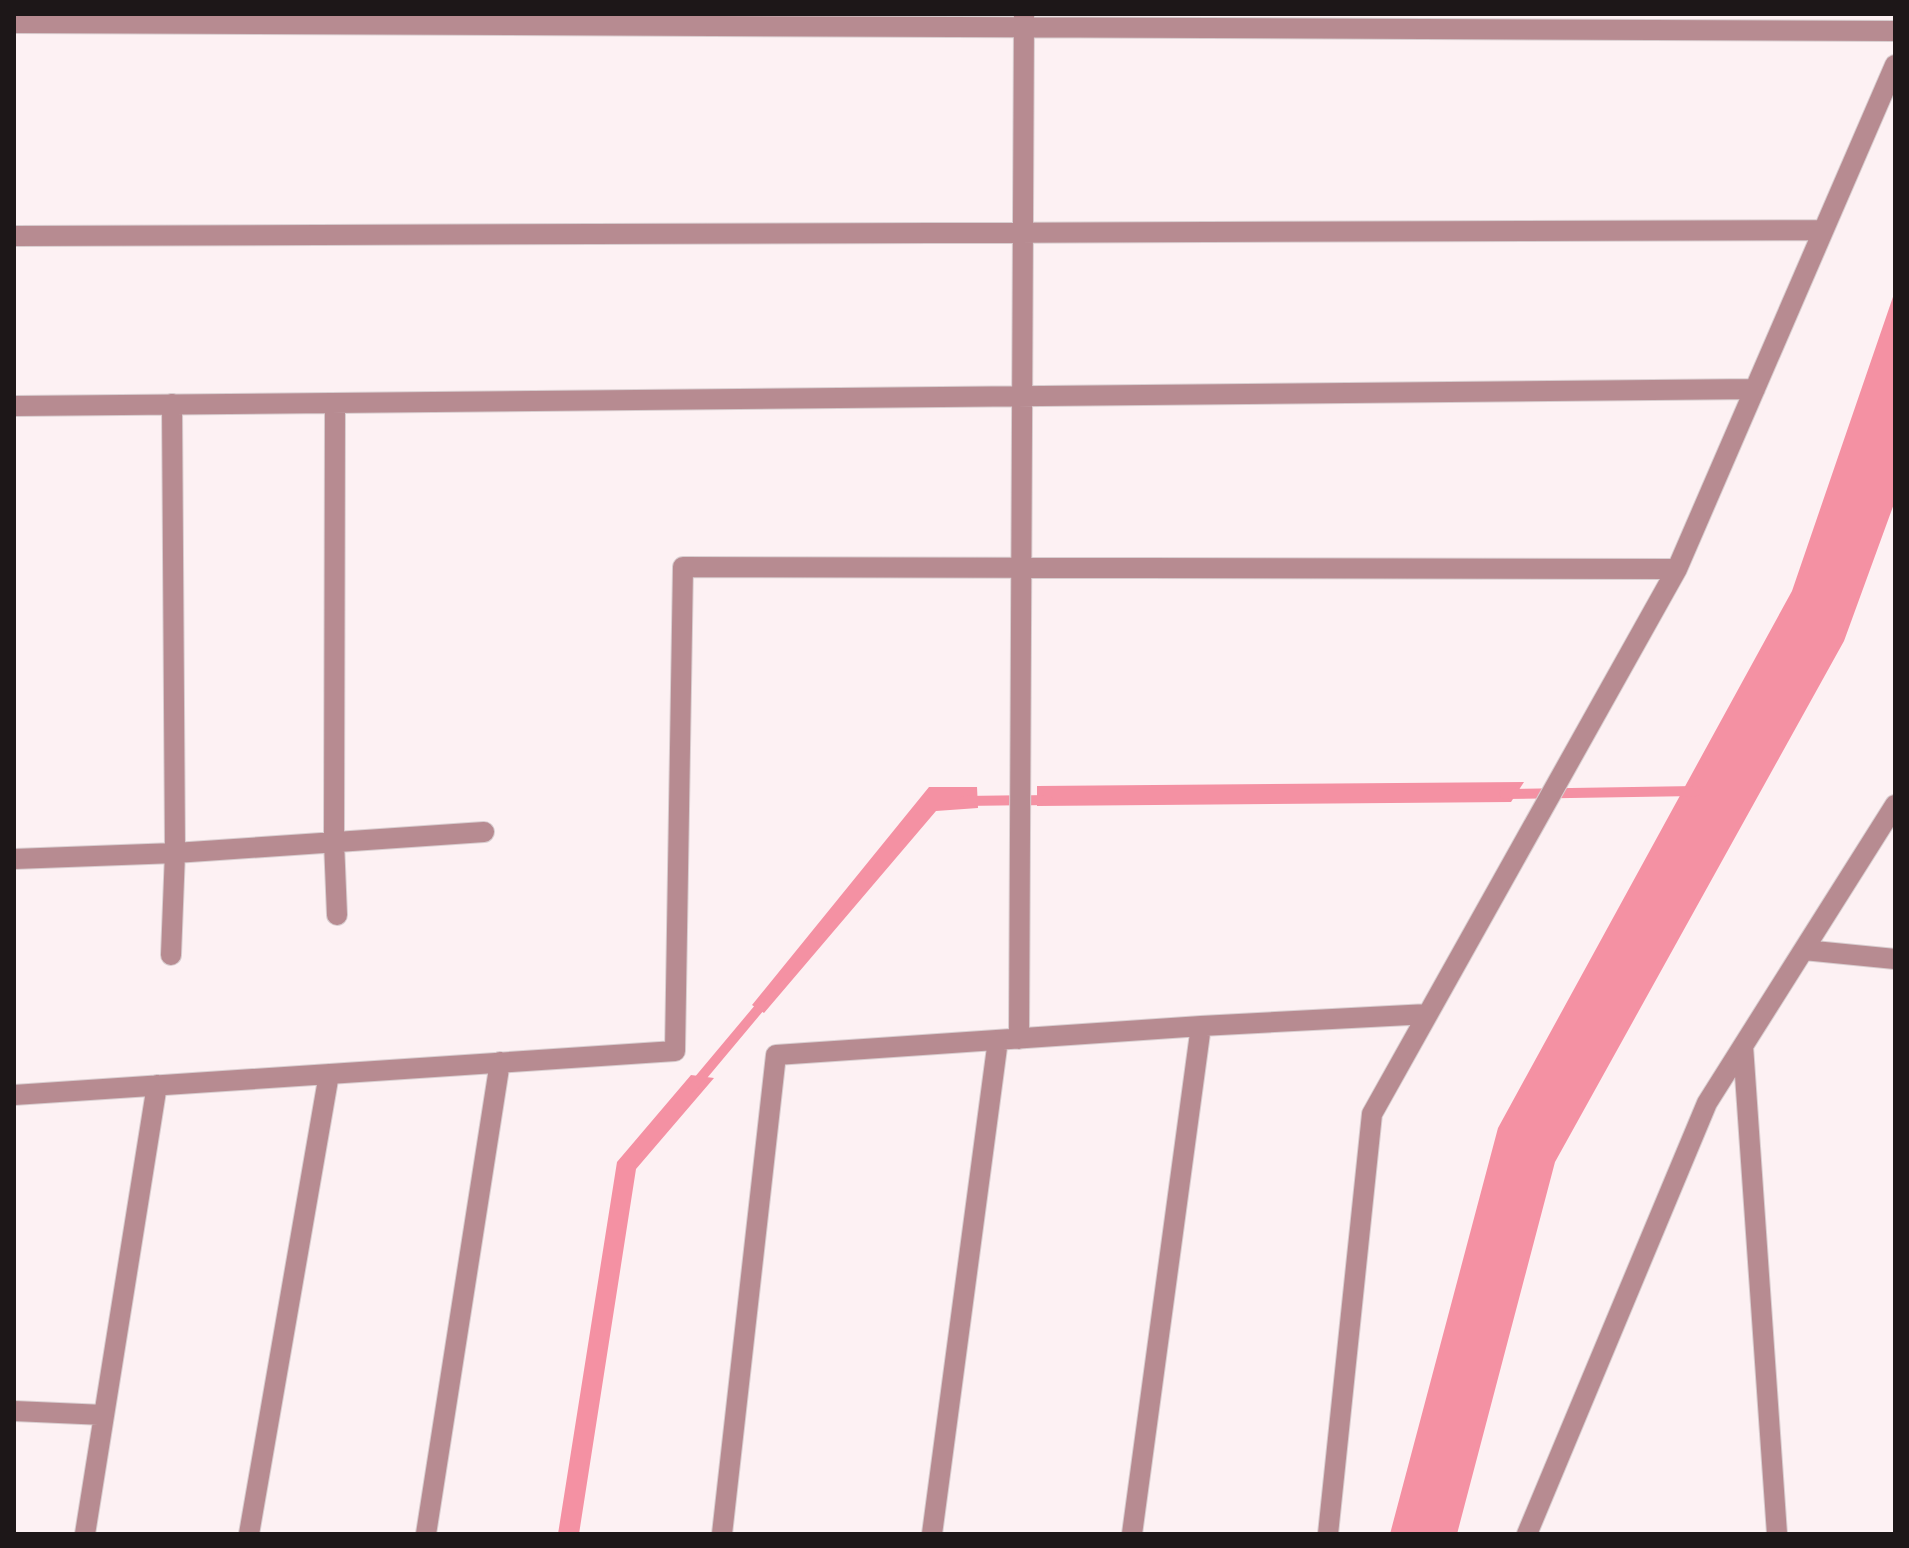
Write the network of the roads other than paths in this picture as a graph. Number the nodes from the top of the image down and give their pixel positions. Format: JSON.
{"nodes":[{"id":1,"x":1024,"y":21,"type":"edge"},
{"id":2,"x":14,"y":23,"type":"edge"},
{"id":3,"x":1895,"y":31,"type":"edge"},
{"id":4,"x":1895,"y":65,"type":"edge"},
{"id":5,"x":1823,"y":230,"type":"junction"},
{"id":6,"x":1023,"y":233,"type":"junction"},
{"id":7,"x":14,"y":236,"type":"edge"},
{"id":8,"x":1755,"y":389,"type":"junction"},
{"id":9,"x":1022,"y":396,"type":"junction"},
{"id":10,"x":335,"y":403,"type":"junction"},
{"id":11,"x":172,"y":404,"type":"junction"},
{"id":12,"x":14,"y":406,"type":"edge"},
{"id":13,"x":1022,"y":568,"type":"junction"},
{"id":14,"x":1677,"y":569,"type":"junction"},
{"id":15,"x":1895,"y":805,"type":"edge"},
{"id":16,"x":484,"y":832,"type":"dead end"},
{"id":17,"x":334,"y":842,"type":"junction"},
{"id":18,"x":175,"y":853,"type":"junction"},
{"id":19,"x":14,"y":859,"type":"edge"},
{"id":20,"x":337,"y":915,"type":"dead end"},
{"id":21,"x":1804,"y":950,"type":"junction"},
{"id":22,"x":171,"y":955,"type":"dead end"},
{"id":23,"x":1895,"y":959,"type":"edge"},
{"id":24,"x":1428,"y":1014,"type":"junction"},
{"id":25,"x":1201,"y":1026,"type":"junction"},
{"id":26,"x":1019,"y":1039,"type":"junction"},
{"id":27,"x":998,"y":1040,"type":"junction"},
{"id":28,"x":1743,"y":1046,"type":"junction"},
{"id":29,"x":500,"y":1062,"type":"junction"},
{"id":30,"x":329,"y":1074,"type":"junction"},
{"id":31,"x":157,"y":1085,"type":"junction"},
{"id":32,"x":14,"y":1095,"type":"edge"},
{"id":33,"x":14,"y":1411,"type":"edge"},
{"id":34,"x":104,"y":1415,"type":"junction"},
{"id":35,"x":85,"y":1534,"type":"edge"},
{"id":36,"x":249,"y":1534,"type":"edge"},
{"id":37,"x":426,"y":1534,"type":"edge"},
{"id":38,"x":722,"y":1534,"type":"edge"},
{"id":39,"x":932,"y":1534,"type":"edge"},
{"id":40,"x":1132,"y":1534,"type":"edge"},
{"id":41,"x":1328,"y":1534,"type":"edge"},
{"id":42,"x":1527,"y":1534,"type":"edge"},
{"id":43,"x":1777,"y":1534,"type":"edge"}],
"edges":[{"from":1,"to":2,"type":"street"},
{"from":1,"to":3,"type":"street"},
{"from":1,"to":6,"type":"street"},
{"from":4,"to":5,"type":"street"},
{"from":5,"to":6,"type":"street"},
{"from":5,"to":8,"type":"street"},
{"from":6,"to":7,"type":"street"},
{"from":6,"to":9,"type":"street"},
{"from":8,"to":9,"type":"street"},
{"from":8,"to":14,"type":"street"},
{"from":9,"to":10,"type":"street"},
{"from":9,"to":13,"type":"street"},
{"from":10,"to":11,"type":"street"},
{"from":10,"to":17,"type":"street"},
{"from":11,"to":12,"type":"street"},
{"from":11,"to":18,"type":"street"},
{"from":13,"to":14,"type":"street"},
{"from":13,"to":26,"type":"street"},
{"from":13,"to":29,"type":"street"},
{"from":14,"to":24,"type":"street"},
{"from":15,"to":21,"type":"street"},
{"from":16,"to":17,"type":"street"},
{"from":17,"to":18,"type":"street"},
{"from":17,"to":20,"type":"street"},
{"from":18,"to":19,"type":"street"},
{"from":18,"to":22,"type":"street"},
{"from":21,"to":23,"type":"street"},
{"from":21,"to":28,"type":"street"},
{"from":24,"to":25,"type":"street"},
{"from":24,"to":41,"type":"street"},
{"from":25,"to":26,"type":"street"},
{"from":25,"to":40,"type":"street"},
{"from":26,"to":27,"type":"street"},
{"from":27,"to":38,"type":"street"},
{"from":27,"to":39,"type":"street"},
{"from":28,"to":42,"type":"street"},
{"from":28,"to":43,"type":"street"},
{"from":29,"to":30,"type":"street"},
{"from":29,"to":37,"type":"street"},
{"from":30,"to":31,"type":"street"},
{"from":30,"to":36,"type":"street"},
{"from":31,"to":32,"type":"street"},
{"from":31,"to":34,"type":"street"},
{"from":33,"to":34,"type":"street"},
{"from":34,"to":35,"type":"street"}]}
